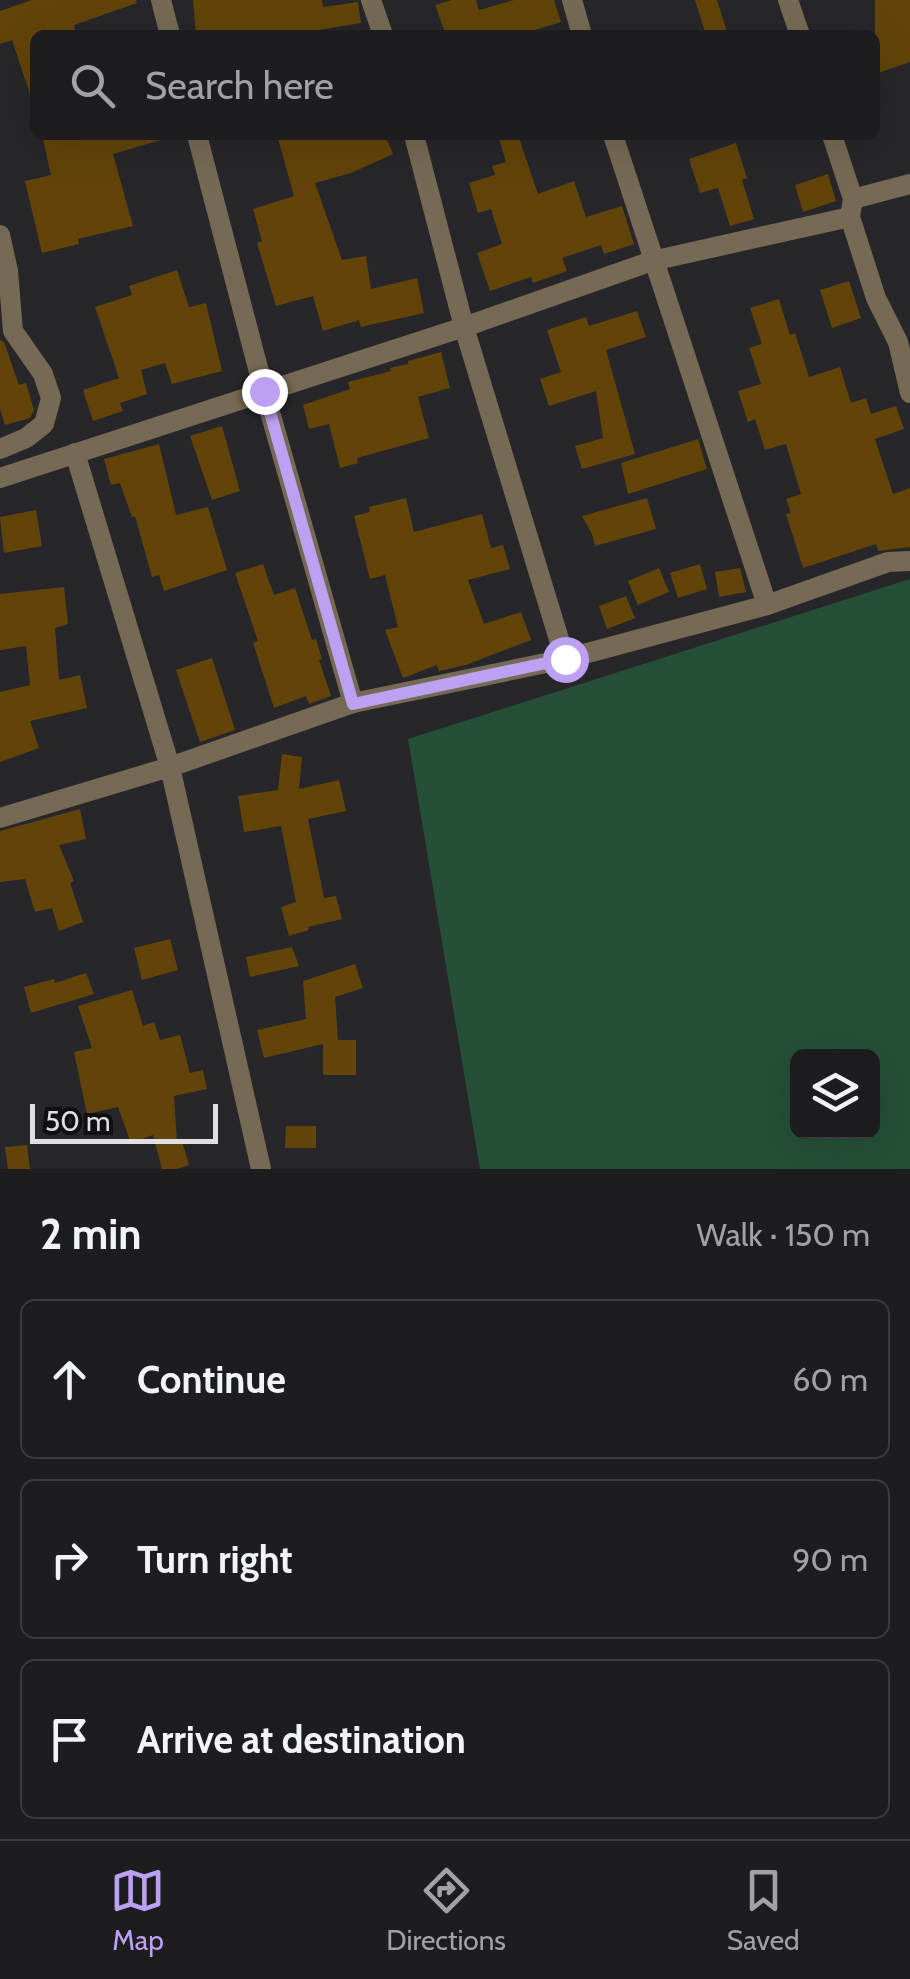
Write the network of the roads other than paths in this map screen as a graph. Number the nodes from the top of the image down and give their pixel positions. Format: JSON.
{"nodes":[{"id":1,"x":161,"y":0,"type":"edge"},
{"id":2,"x":371,"y":0,"type":"edge"},
{"id":3,"x":572,"y":0,"type":"edge"},
{"id":4,"x":788,"y":0,"type":"edge"},
{"id":5,"x":169,"y":30,"type":"edge"},
{"id":6,"x":381,"y":30,"type":"edge"},
{"id":7,"x":581,"y":30,"type":"edge"},
{"id":8,"x":798,"y":30,"type":"edge"},
{"id":9,"x":198,"y":140,"type":"edge"},
{"id":10,"x":415,"y":140,"type":"edge"},
{"id":11,"x":616,"y":140,"type":"edge"},
{"id":12,"x":833,"y":140,"type":"edge"},
{"id":13,"x":910,"y":184,"type":"edge"},
{"id":14,"x":851,"y":208,"type":"junction"},
{"id":15,"x":0,"y":234,"type":"edge"},
{"id":16,"x":652,"y":261,"type":"junction"},
{"id":17,"x":464,"y":327,"type":"junction"},
{"id":18,"x":264,"y":391,"type":"junction"},
{"id":19,"x":910,"y":392,"type":"edge"},
{"id":20,"x":0,"y":449,"type":"edge"},
{"id":21,"x":75,"y":453,"type":"junction"},
{"id":22,"x":0,"y":478,"type":"edge"},
{"id":23,"x":910,"y":561,"type":"edge"},
{"id":24,"x":767,"y":605,"type":"junction"},
{"id":25,"x":565,"y":659,"type":"junction"},
{"id":26,"x":353,"y":704,"type":"junction"},
{"id":27,"x":170,"y":768,"type":"junction"},
{"id":28,"x":0,"y":818,"type":"edge"},
{"id":29,"x":261,"y":1169,"type":"edge"}],
"edges":[{"from":1,"to":5,"type":"street"},
{"from":2,"to":6,"type":"street"},
{"from":3,"to":7,"type":"street"},
{"from":4,"to":8,"type":"street"},
{"from":9,"to":18,"type":"street"},
{"from":10,"to":17,"type":"street"},
{"from":11,"to":16,"type":"street"},
{"from":12,"to":14,"type":"street"},
{"from":13,"to":14,"type":"street"},
{"from":14,"to":16,"type":"street"},
{"from":14,"to":19,"type":"street"},
{"from":15,"to":20,"type":"street"},
{"from":16,"to":17,"type":"street"},
{"from":16,"to":24,"type":"street"},
{"from":17,"to":18,"type":"street"},
{"from":17,"to":25,"type":"street"},
{"from":18,"to":21,"type":"street"},
{"from":18,"to":26,"type":"street"},
{"from":21,"to":22,"type":"street"},
{"from":21,"to":27,"type":"street"},
{"from":23,"to":24,"type":"street"},
{"from":24,"to":25,"type":"street"},
{"from":25,"to":26,"type":"street"},
{"from":26,"to":27,"type":"street"},
{"from":27,"to":28,"type":"street"},
{"from":27,"to":29,"type":"street"}]}
